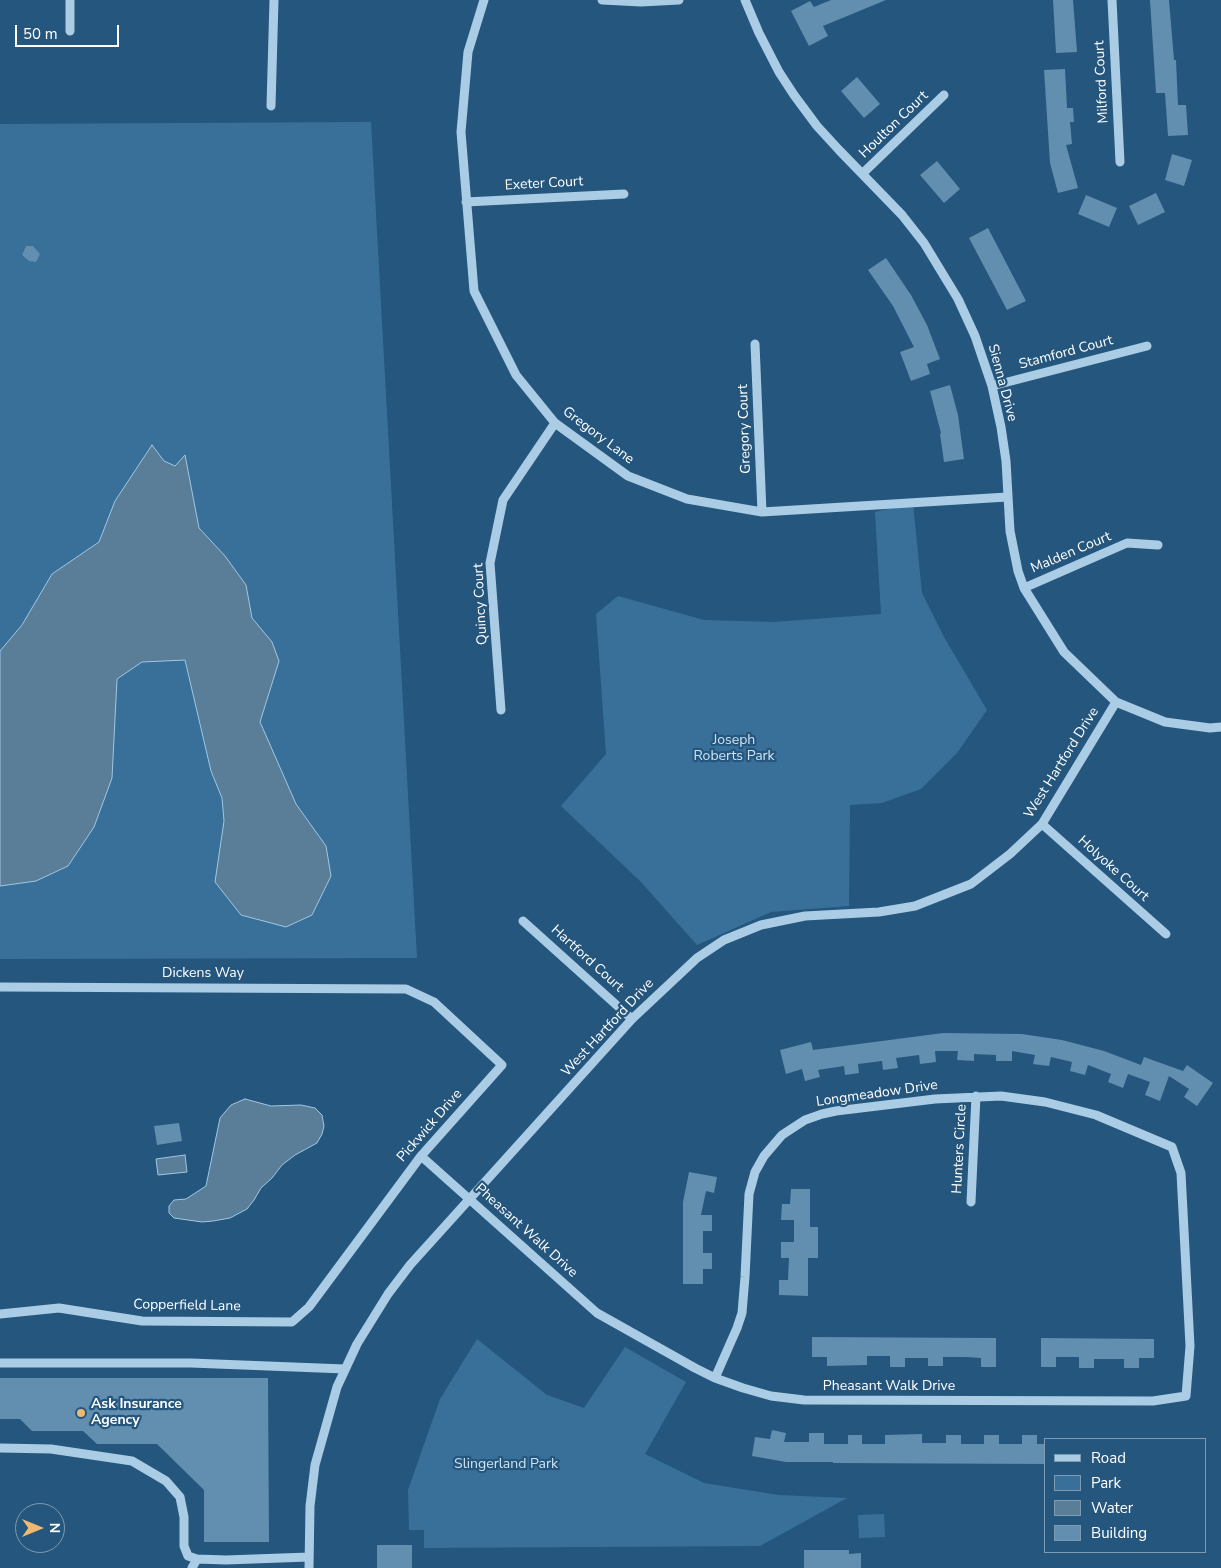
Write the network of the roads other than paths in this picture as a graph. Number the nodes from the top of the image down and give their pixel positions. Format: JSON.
{"nodes":[{"id":1,"x":70,"y":0,"type":"edge"},
{"id":2,"x":274,"y":0,"type":"edge"},
{"id":3,"x":484,"y":0,"type":"edge"},
{"id":4,"x":602,"y":0,"type":"edge"},
{"id":5,"x":679,"y":0,"type":"edge"},
{"id":6,"x":745,"y":0,"type":"edge"},
{"id":7,"x":1112,"y":0,"type":"edge"},
{"id":8,"x":70,"y":31,"type":"dead end"},
{"id":9,"x":944,"y":95,"type":"dead end"},
{"id":10,"x":271,"y":106,"type":"dead end"},
{"id":11,"x":1120,"y":162,"type":"dead end"},
{"id":12,"x":862,"y":174,"type":"junction"},
{"id":13,"x":624,"y":194,"type":"dead end"},
{"id":14,"x":466,"y":202,"type":"junction"},
{"id":15,"x":756,"y":344,"type":"dead end"},
{"id":16,"x":1147,"y":346,"type":"dead end"},
{"id":17,"x":992,"y":386,"type":"junction"},
{"id":18,"x":555,"y":423,"type":"junction"},
{"id":19,"x":1007,"y":497,"type":"junction"},
{"id":20,"x":762,"y":512,"type":"junction"},
{"id":21,"x":1158,"y":544,"type":"dead end"},
{"id":22,"x":1024,"y":588,"type":"junction"},
{"id":23,"x":1116,"y":702,"type":"junction"},
{"id":24,"x":501,"y":710,"type":"dead end"},
{"id":25,"x":1221,"y":727,"type":"edge"},
{"id":26,"x":1042,"y":824,"type":"junction"},
{"id":27,"x":523,"y":921,"type":"dead end"},
{"id":28,"x":1166,"y":934,"type":"dead end"},
{"id":29,"x":0,"y":986,"type":"edge"},
{"id":30,"x":406,"y":989,"type":"joint"},
{"id":31,"x":632,"y":1019,"type":"junction"},
{"id":32,"x":976,"y":1096,"type":"junction"},
{"id":33,"x":1172,"y":1147,"type":"joint"},
{"id":34,"x":421,"y":1156,"type":"junction"},
{"id":35,"x":470,"y":1199,"type":"junction"},
{"id":36,"x":971,"y":1202,"type":"dead end"},
{"id":37,"x":309,"y":1307,"type":"joint"},
{"id":38,"x":0,"y":1314,"type":"edge"},
{"id":39,"x":0,"y":1364,"type":"edge"},
{"id":40,"x":345,"y":1368,"type":"junction"},
{"id":41,"x":715,"y":1378,"type":"junction"},
{"id":42,"x":0,"y":1448,"type":"edge"},
{"id":43,"x":309,"y":1557,"type":"junction"},
{"id":44,"x":197,"y":1559,"type":"junction"},
{"id":45,"x":266,"y":1563,"type":"edge"},
{"id":46,"x":192,"y":1568,"type":"edge"},
{"id":47,"x":309,"y":1568,"type":"edge"}],
"edges":[{"from":1,"to":8,"type":"street"},
{"from":2,"to":10,"type":"street"},
{"from":3,"to":14,"type":"street","name":"Gregory Lane"},
{"from":4,"to":5,"type":"street"},
{"from":6,"to":12,"type":"street","name":"Sienna Drive"},
{"from":7,"to":11,"type":"street","name":"Milford Court"},
{"from":9,"to":12,"type":"street","name":"Houlton Court"},
{"from":12,"to":17,"type":"street","name":"Sienna Drive"},
{"from":13,"to":14,"type":"street","name":"Exeter Court"},
{"from":14,"to":18,"type":"street","name":"Gregory Lane"},
{"from":15,"to":20,"type":"street","name":"Gregory Court"},
{"from":16,"to":17,"type":"street","name":"Stamford Court"},
{"from":17,"to":19,"type":"street","name":"Sienna Drive"},
{"from":18,"to":20,"type":"street","name":"Gregory Lane"},
{"from":18,"to":24,"type":"street","name":"Quincy Court"},
{"from":19,"to":20,"type":"street","name":"Gregory Lane"},
{"from":19,"to":22,"type":"street","name":"Sienna Drive"},
{"from":21,"to":22,"type":"street","name":"Malden Court"},
{"from":22,"to":23,"type":"street","name":"Sienna Drive"},
{"from":23,"to":25,"type":"street","name":"Sienna Drive"},
{"from":23,"to":26,"type":"street","name":"West Hartford Drive"},
{"from":26,"to":28,"type":"street","name":"Holyoke Court"},
{"from":26,"to":31,"type":"street","name":"West Hartford Drive"},
{"from":27,"to":31,"type":"street","name":"Hartford Court"},
{"from":29,"to":30,"type":"street","name":"Dickens Way"},
{"from":30,"to":34,"type":"street","name":"Pickwick Drive"},
{"from":31,"to":35,"type":"street","name":"West Hartford Drive"},
{"from":32,"to":33,"type":"street","name":"Longmeadow Drive"},
{"from":32,"to":36,"type":"street","name":"Hunters Circle"},
{"from":32,"to":41,"type":"street","name":"Longmeadow Drive"},
{"from":33,"to":41,"type":"street","name":"Pheasant Walk Drive"},
{"from":34,"to":35,"type":"street","name":"Pheasant Walk Drive"},
{"from":34,"to":37,"type":"street","name":"Pickwick Drive"},
{"from":35,"to":40,"type":"street","name":"West Hartford Drive"},
{"from":35,"to":41,"type":"street","name":"Pheasant Walk Drive"},
{"from":37,"to":38,"type":"street","name":"Copperfield Lane"},
{"from":39,"to":40,"type":"street"},
{"from":40,"to":43,"type":"street","name":"West Hartford Drive"},
{"from":42,"to":44,"type":"street"},
{"from":43,"to":45,"type":"street"},
{"from":43,"to":47,"type":"street","name":"West Hartford Drive"},
{"from":44,"to":45,"type":"street"},
{"from":44,"to":46,"type":"street"}]}
